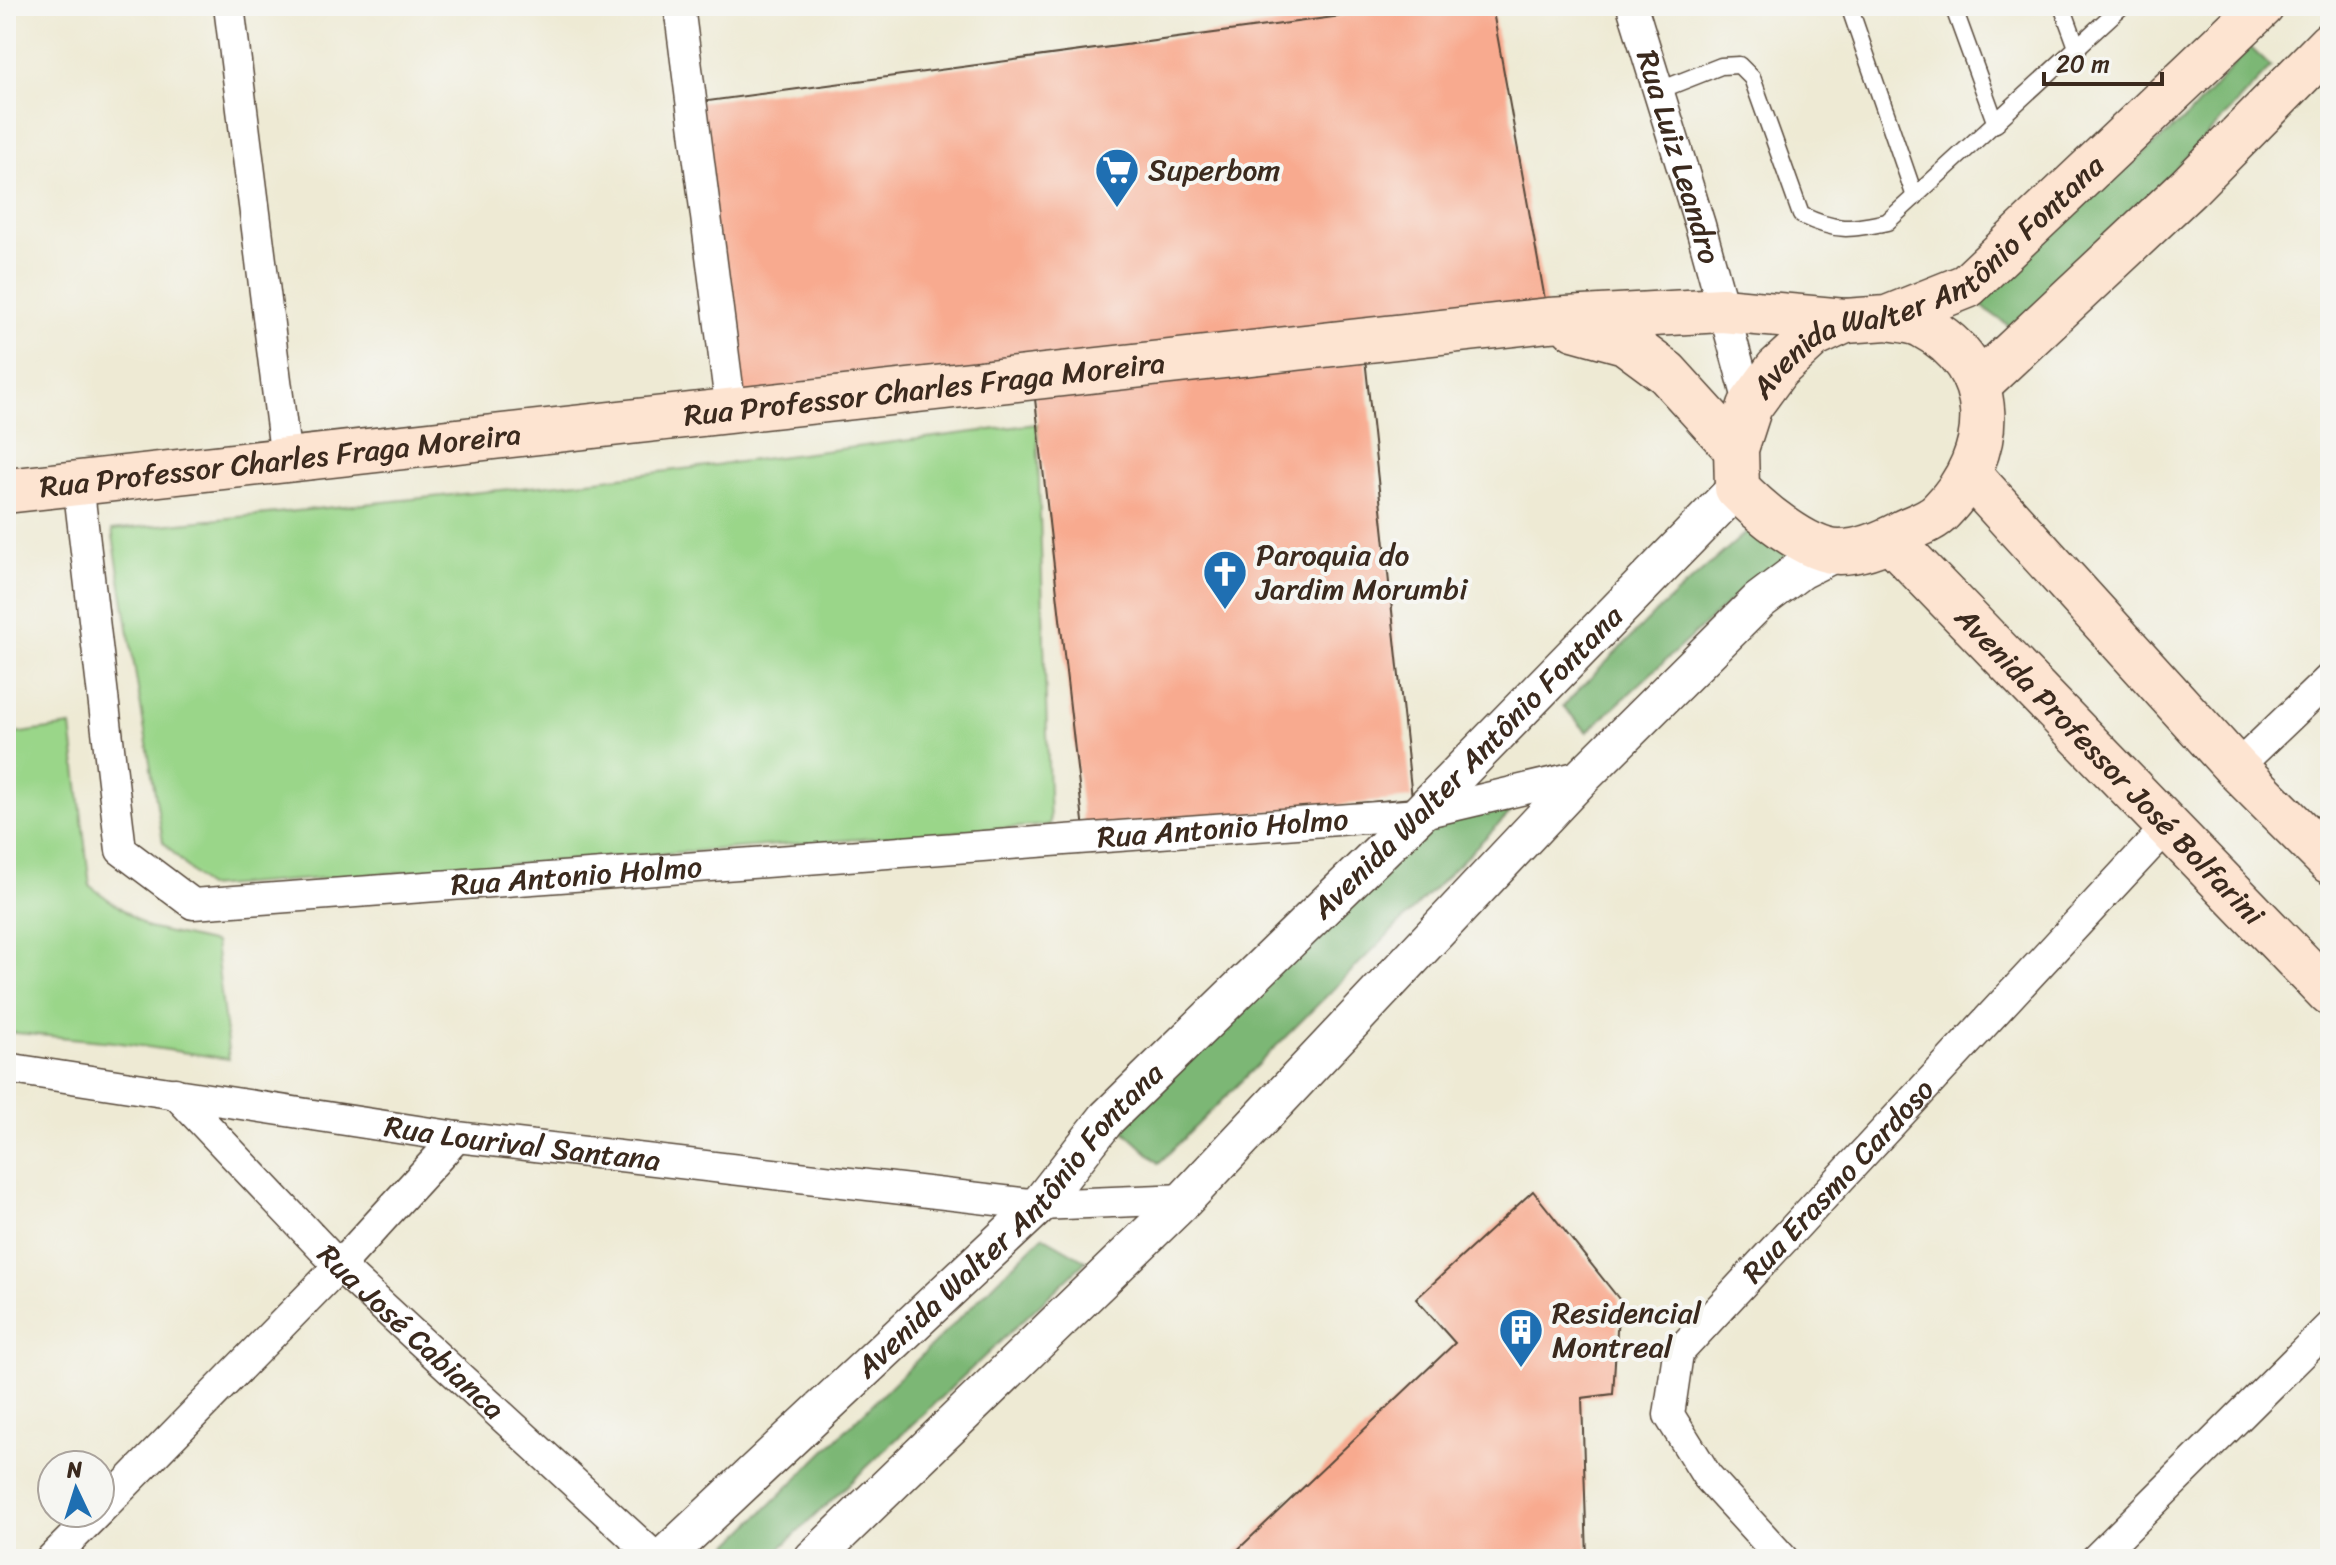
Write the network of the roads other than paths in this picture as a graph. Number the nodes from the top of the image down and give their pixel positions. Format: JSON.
{"nodes":[{"id":1,"x":229,"y":6,"type":"edge"},
{"id":2,"x":679,"y":6,"type":"edge"},
{"id":3,"x":1632,"y":6,"type":"edge"},
{"id":4,"x":1849,"y":6,"type":"edge"},
{"id":5,"x":1953,"y":6,"type":"edge"},
{"id":6,"x":2062,"y":6,"type":"edge"},
{"id":7,"x":2122,"y":6,"type":"edge"},
{"id":8,"x":2262,"y":6,"type":"edge"},
{"id":9,"x":2330,"y":44,"type":"edge"},
{"id":10,"x":2078,"y":50,"type":"junction"},
{"id":11,"x":1660,"y":90,"type":"junction"},
{"id":12,"x":1996,"y":124,"type":"junction"},
{"id":13,"x":1915,"y":197,"type":"junction"},
{"id":14,"x":1722,"y":310,"type":"junction"},
{"id":15,"x":1549,"y":320,"type":"junction"},
{"id":16,"x":1866,"y":320,"type":"junction"},
{"id":17,"x":1978,"y":385,"type":"junction"},
{"id":18,"x":1750,"y":406,"type":"junction"},
{"id":19,"x":731,"y":411,"type":"junction"},
{"id":20,"x":286,"y":460,"type":"junction"},
{"id":21,"x":1736,"y":468,"type":"junction"},
{"id":22,"x":1970,"y":475,"type":"junction"},
{"id":23,"x":78,"y":483,"type":"junction"},
{"id":24,"x":6,"y":491,"type":"edge"},
{"id":25,"x":1890,"y":539,"type":"junction"},
{"id":26,"x":1836,"y":552,"type":"junction"},
{"id":27,"x":2330,"y":678,"type":"edge"},
{"id":28,"x":2236,"y":768,"type":"junction"},
{"id":29,"x":1584,"y":775,"type":"junction"},
{"id":30,"x":1419,"y":814,"type":"junction"},
{"id":31,"x":2167,"y":827,"type":"junction"},
{"id":32,"x":2330,"y":862,"type":"edge"},
{"id":33,"x":2330,"y":994,"type":"edge"},
{"id":34,"x":6,"y":1068,"type":"edge"},
{"id":35,"x":175,"y":1093,"type":"junction"},
{"id":36,"x":457,"y":1137,"type":"junction"},
{"id":37,"x":1185,"y":1199,"type":"junction"},
{"id":38,"x":1039,"y":1205,"type":"junction"},
{"id":39,"x":339,"y":1266,"type":"junction"},
{"id":40,"x":2330,"y":1326,"type":"edge"},
{"id":41,"x":116,"y":1493,"type":"edge"},
{"id":42,"x":80,"y":1529,"type":"edge"},
{"id":43,"x":51,"y":1559,"type":"edge"},
{"id":44,"x":659,"y":1559,"type":"edge"},
{"id":45,"x":813,"y":1559,"type":"edge"},
{"id":46,"x":1783,"y":1559,"type":"edge"},
{"id":47,"x":2096,"y":1559,"type":"edge"}],
"edges":[{"from":1,"to":20,"type":"street"},
{"from":2,"to":19,"type":"street"},
{"from":3,"to":11,"type":"street","name":"Rua Luiz Leandro"},
{"from":4,"to":13,"type":"lane"},
{"from":5,"to":12,"type":"lane"},
{"from":6,"to":10,"type":"lane"},
{"from":7,"to":10,"type":"lane"},
{"from":8,"to":16,"type":"main road","name":"Avenida Walter Antônio Fontana"},
{"from":9,"to":17,"type":"main road"},
{"from":10,"to":12,"type":"lane"},
{"from":11,"to":13,"type":"lane"},
{"from":11,"to":14,"type":"street","name":"Rua Luiz Leandro"},
{"from":12,"to":13,"type":"lane"},
{"from":14,"to":15,"type":"main road","name":"Rua Professor Charles Fraga Moreira"},
{"from":14,"to":16,"type":"main road","name":"Rua Professor Charles Fraga Moreira"},
{"from":14,"to":18,"type":"street","name":"Rua Luiz Leandro"},
{"from":15,"to":19,"type":"main road","name":"Rua Professor Charles Fraga Moreira"},
{"from":15,"to":21,"type":"main road"},
{"from":16,"to":17,"type":"main road","name":"Rua Professor Charles Fraga Moreira"},
{"from":16,"to":18,"type":"main road","name":"Avenida Walter Antônio Fontana"},
{"from":17,"to":22,"type":"main road"},
{"from":18,"to":21,"type":"main road","name":"Avenida Walter Antônio Fontana"},
{"from":19,"to":20,"type":"main road","name":"Rua Professor Charles Fraga Moreira"},
{"from":20,"to":23,"type":"main road","name":"Rua Professor Charles Fraga Moreira"},
{"from":21,"to":26,"type":"main road"},
{"from":21,"to":30,"type":"street","name":"Avenida Walter Antônio Fontana"},
{"from":22,"to":25,"type":"main road"},
{"from":22,"to":28,"type":"main road"},
{"from":23,"to":24,"type":"main road","name":"Rua Professor Charles Fraga Moreira"},
{"from":23,"to":30,"type":"street","name":"Rua Antonio Holmo"},
{"from":25,"to":26,"type":"main road"},
{"from":25,"to":31,"type":"main road","name":"Avenida Professor José Bolfarini"},
{"from":26,"to":29,"type":"street"},
{"from":27,"to":28,"type":"street"},
{"from":28,"to":32,"type":"main road"},
{"from":29,"to":30,"type":"street","name":"Rua Antonio Holmo"},
{"from":29,"to":37,"type":"street"},
{"from":30,"to":38,"type":"street","name":"Avenida Walter Antônio Fontana"},
{"from":31,"to":33,"type":"main road","name":"Avenida Professor José Bolfarini"},
{"from":31,"to":46,"type":"street","name":"Rua Erasmo Cardoso"},
{"from":34,"to":35,"type":"street","name":"Rua Lourival Santana"},
{"from":35,"to":36,"type":"street","name":"Rua Lourival Santana"},
{"from":35,"to":39,"type":"street","name":"Rua José Cabianca"},
{"from":36,"to":38,"type":"street","name":"Rua Lourival Santana"},
{"from":36,"to":39,"type":"street"},
{"from":37,"to":38,"type":"street","name":"Rua Lourival Santana"},
{"from":37,"to":45,"type":"street"},
{"from":38,"to":44,"type":"street","name":"Avenida Walter Antônio Fontana"},
{"from":39,"to":41,"type":"street"},
{"from":39,"to":44,"type":"street","name":"Rua José Cabianca"},
{"from":40,"to":47,"type":"street"},
{"from":42,"to":43,"type":"street"}]}
